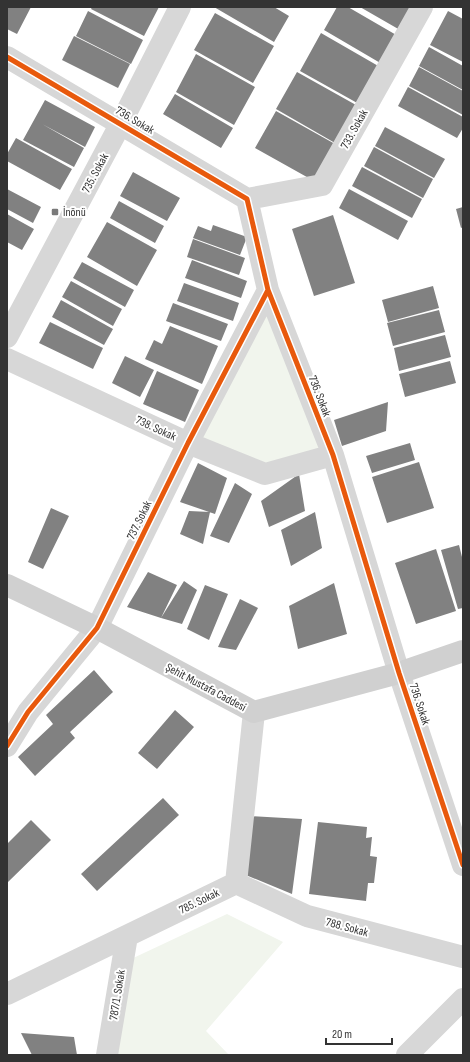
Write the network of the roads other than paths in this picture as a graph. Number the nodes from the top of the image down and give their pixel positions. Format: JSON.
{"nodes":[{"id":1,"x":180,"y":7,"type":"edge"},
{"id":2,"x":422,"y":7,"type":"edge"},
{"id":3,"x":7,"y":57,"type":"edge"},
{"id":4,"x":121,"y":123,"type":"junction"},
{"id":5,"x":247,"y":199,"type":"junction"},
{"id":6,"x":268,"y":290,"type":"junction"},
{"id":7,"x":7,"y":336,"type":"edge"},
{"id":8,"x":7,"y":360,"type":"edge"},
{"id":9,"x":188,"y":443,"type":"junction"},
{"id":10,"x":333,"y":455,"type":"junction"},
{"id":11,"x":7,"y":585,"type":"edge"},
{"id":12,"x":97,"y":628,"type":"junction"},
{"id":13,"x":463,"y":651,"type":"edge"},
{"id":14,"x":399,"y":673,"type":"junction"},
{"id":15,"x":254,"y":712,"type":"junction"},
{"id":16,"x":7,"y":746,"type":"edge"},
{"id":17,"x":463,"y":865,"type":"edge"},
{"id":18,"x":236,"y":883,"type":"junction"},
{"id":19,"x":127,"y":936,"type":"junction"},
{"id":20,"x":463,"y":957,"type":"edge"},
{"id":21,"x":7,"y":994,"type":"edge"},
{"id":22,"x":463,"y":999,"type":"edge"},
{"id":23,"x":107,"y":1055,"type":"edge"},
{"id":24,"x":407,"y":1055,"type":"edge"}],
"edges":[{"from":1,"to":4,"type":"street","name":"735. Sokak"},
{"from":2,"to":5,"type":"street","name":"733. Sokak"},
{"from":3,"to":4,"type":"street","name":"736. Sokak"},
{"from":4,"to":5,"type":"street","name":"736. Sokak"},
{"from":4,"to":7,"type":"street","name":"735. Sokak"},
{"from":5,"to":6,"type":"street","name":"736. Sokak"},
{"from":6,"to":9,"type":"street","name":"737. Sokak"},
{"from":6,"to":10,"type":"street","name":"736. Sokak"},
{"from":8,"to":9,"type":"street","name":"738. Sokak"},
{"from":9,"to":10,"type":"street","name":"738. Sokak"},
{"from":9,"to":12,"type":"street","name":"737. Sokak"},
{"from":10,"to":14,"type":"street","name":"736. Sokak"},
{"from":11,"to":12,"type":"street","name":"Şehit Mustafa Caddesi"},
{"from":12,"to":15,"type":"street","name":"Şehit Mustafa Caddesi"},
{"from":12,"to":16,"type":"street","name":"737. Sokak"},
{"from":13,"to":14,"type":"street","name":"Şehit Mustafa Caddesi"},
{"from":14,"to":15,"type":"street","name":"Şehit Mustafa Caddesi"},
{"from":14,"to":17,"type":"street","name":"736. Sokak"},
{"from":15,"to":18,"type":"street"},
{"from":18,"to":19,"type":"street","name":"785. Sokak"},
{"from":18,"to":20,"type":"street","name":"788. Sokak"},
{"from":19,"to":21,"type":"street","name":"785. Sokak"},
{"from":19,"to":23,"type":"street","name":"787/1. Sokak"},
{"from":22,"to":24,"type":"street"}]}
